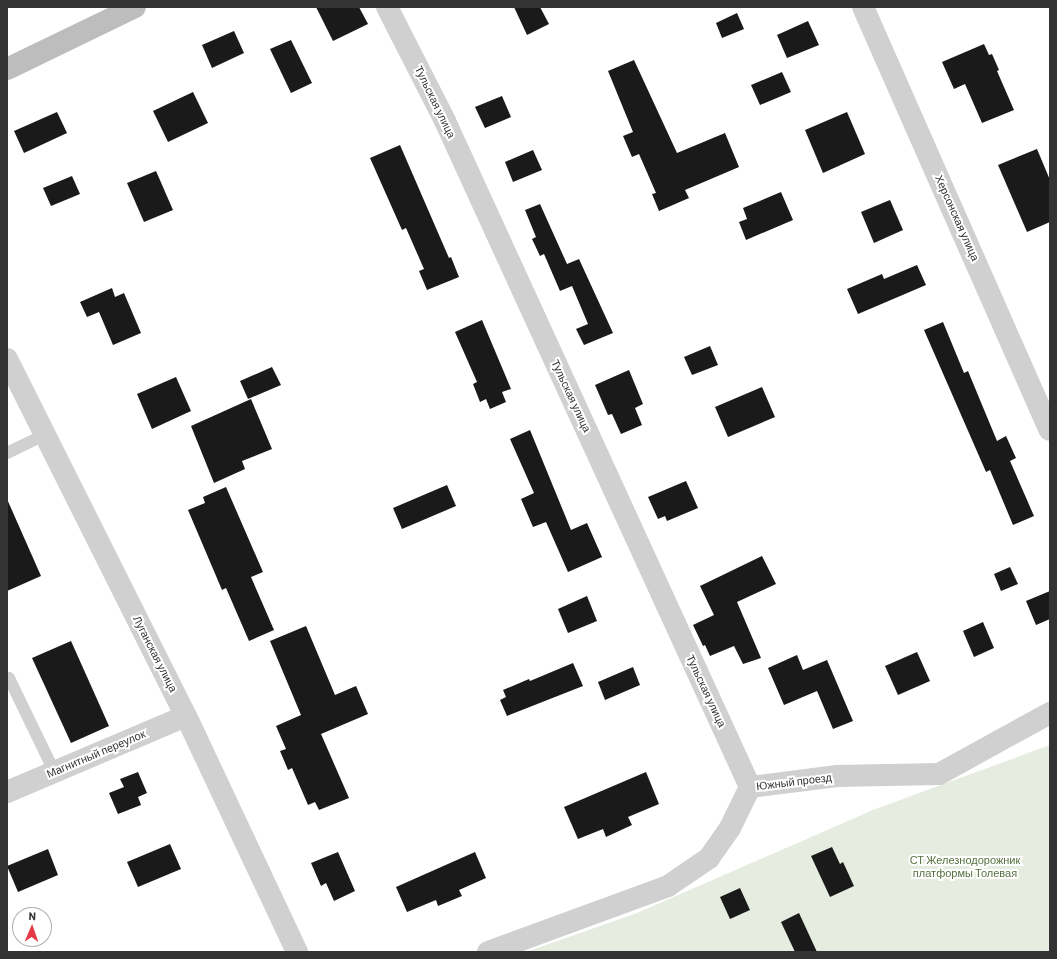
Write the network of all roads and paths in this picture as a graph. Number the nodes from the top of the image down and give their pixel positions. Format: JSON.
{"nodes":[{"id":1,"x":134,"y":7,"type":"edge"},
{"id":2,"x":387,"y":7,"type":"edge"},
{"id":3,"x":863,"y":7,"type":"edge"},
{"id":4,"x":7,"y":69,"type":"edge"},
{"id":5,"x":7,"y":359,"type":"edge"},
{"id":6,"x":1050,"y":430,"type":"edge"},
{"id":7,"x":44,"y":435,"type":"junction"},
{"id":8,"x":7,"y":453,"type":"edge"},
{"id":9,"x":7,"y":679,"type":"edge"},
{"id":10,"x":1050,"y":713,"type":"edge"},
{"id":11,"x":186,"y":716,"type":"junction"},
{"id":12,"x":54,"y":771,"type":"junction"},
{"id":13,"x":750,"y":787,"type":"junction"},
{"id":14,"x":7,"y":792,"type":"edge"},
{"id":15,"x":297,"y":952,"type":"edge"},
{"id":16,"x":488,"y":952,"type":"edge"}],
"edges":[{"from":1,"to":4,"type":"main road"},
{"from":2,"to":13,"type":"street","name":"Тульская улица"},
{"from":3,"to":6,"type":"street","name":"Херсонская улица"},
{"from":5,"to":7,"type":"street","name":"Луганская улица"},
{"from":7,"to":8,"type":"lane"},
{"from":7,"to":11,"type":"street","name":"Луганская улица"},
{"from":9,"to":12,"type":"lane"},
{"from":10,"to":13,"type":"street","name":"Южный проезд"},
{"from":11,"to":12,"type":"street","name":"Магнитный переулок"},
{"from":11,"to":15,"type":"street","name":"Луганская улица"},
{"from":12,"to":14,"type":"street","name":"Магнитный переулок"},
{"from":13,"to":16,"type":"street","name":"Южный проезд"}]}
